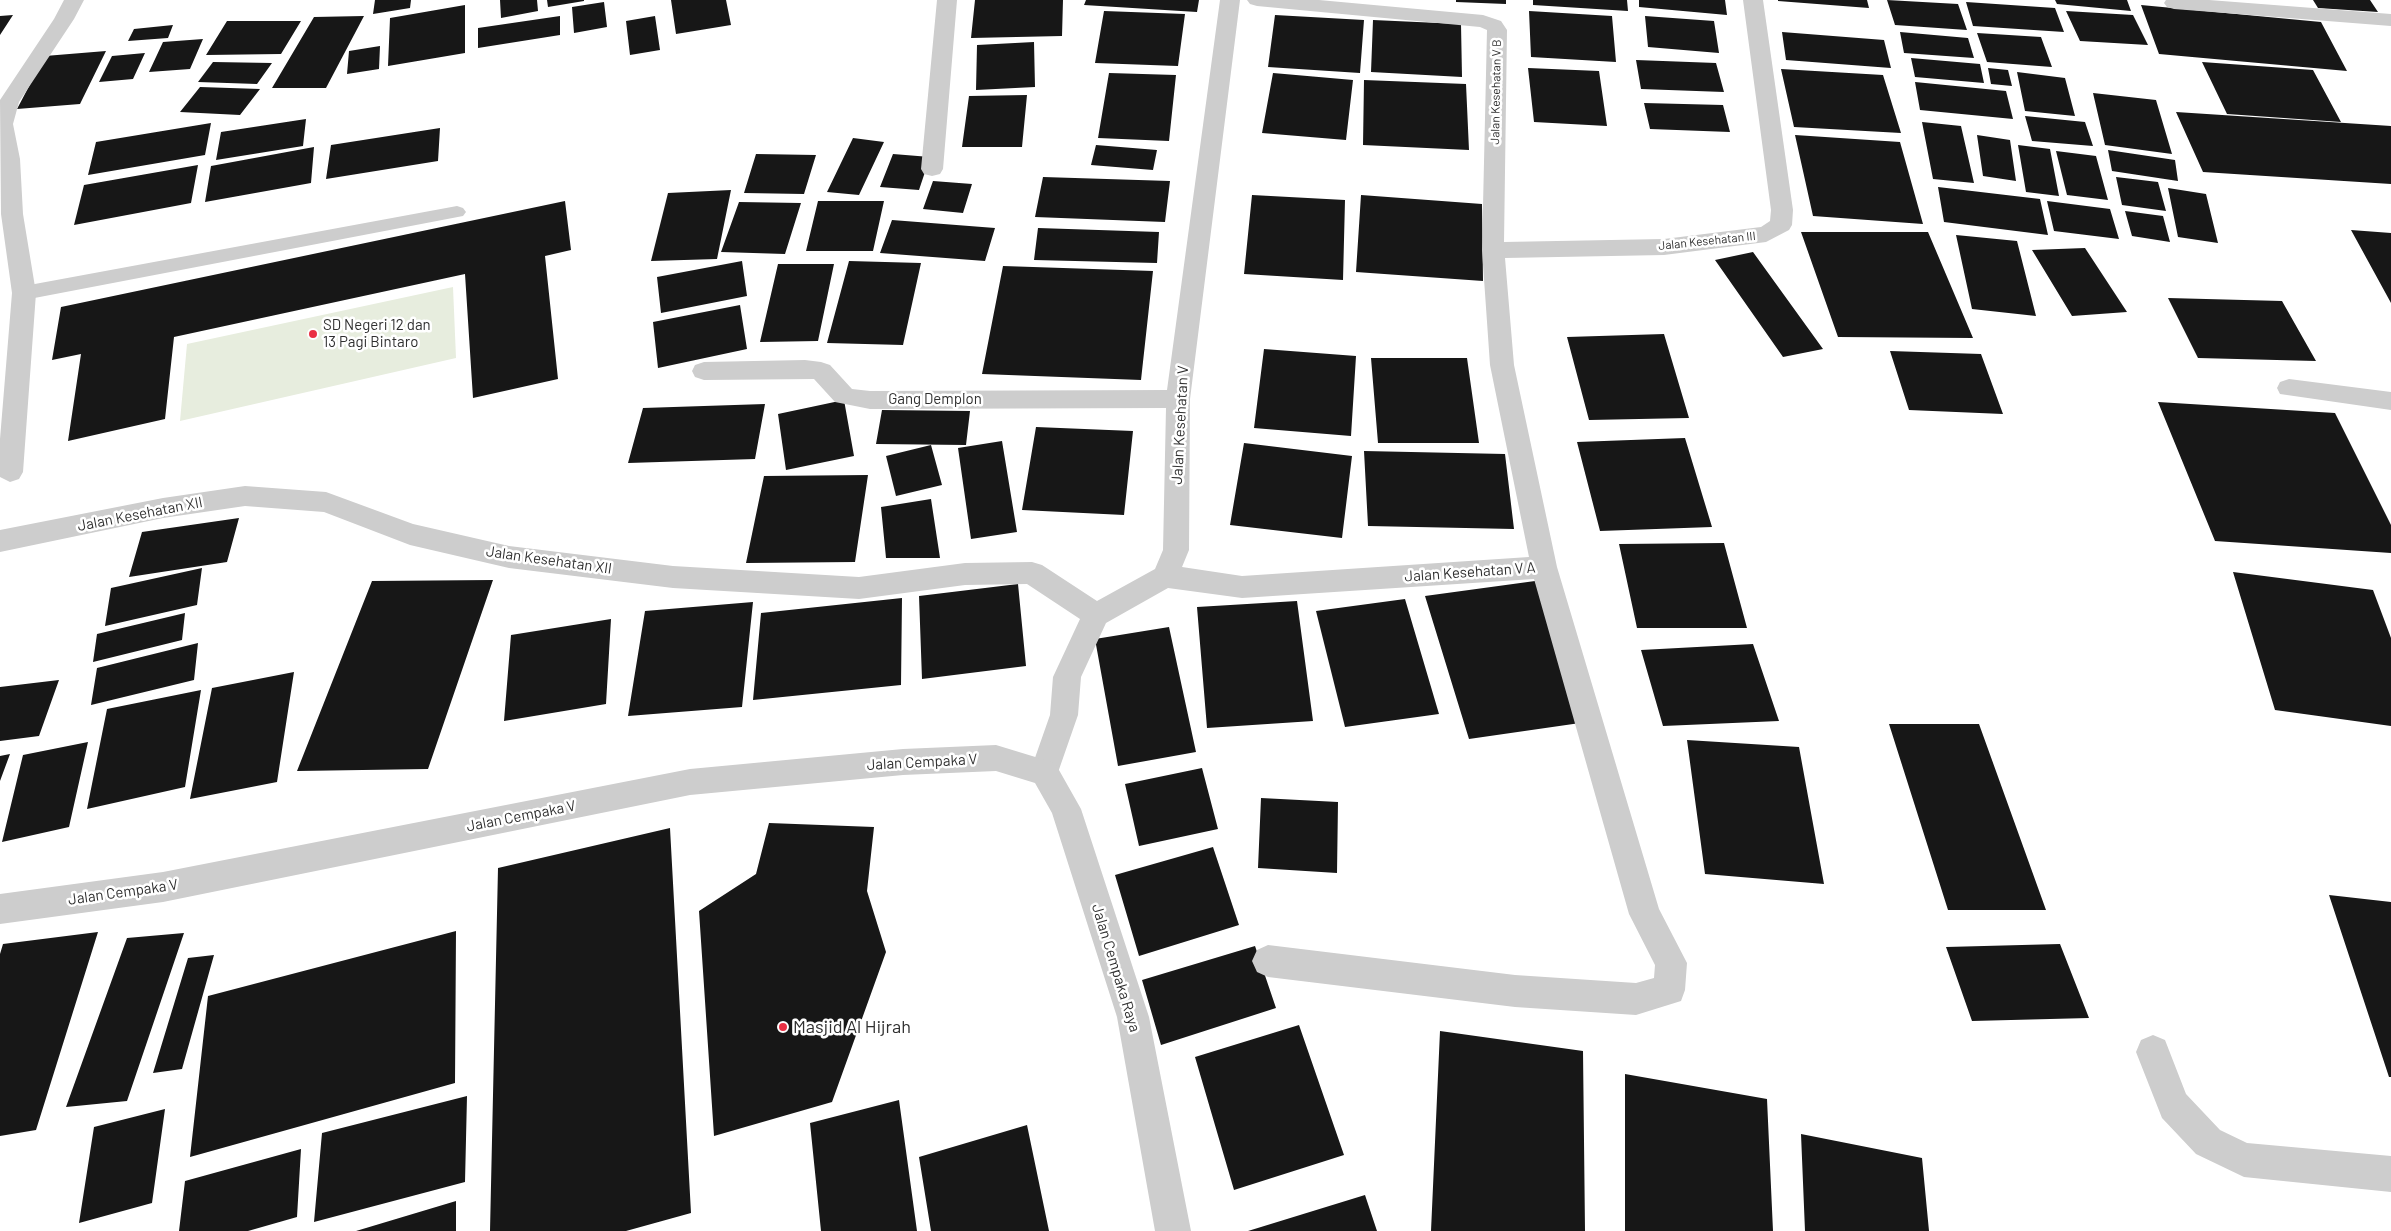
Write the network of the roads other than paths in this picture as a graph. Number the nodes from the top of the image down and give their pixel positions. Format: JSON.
{"nodes":[{"id":1,"x":74,"y":0,"type":"edge"},
{"id":2,"x":947,"y":0,"type":"edge"},
{"id":3,"x":1230,"y":0,"type":"edge"},
{"id":4,"x":1257,"y":0,"type":"edge"},
{"id":5,"x":1753,"y":0,"type":"edge"},
{"id":6,"x":2174,"y":3,"type":"dead end"},
{"id":7,"x":2391,"y":20,"type":"edge"},
{"id":8,"x":932,"y":169,"type":"dead end"},
{"id":9,"x":457,"y":212,"type":"dead end"},
{"id":10,"x":1493,"y":250,"type":"junction"},
{"id":11,"x":24,"y":293,"type":"junction"},
{"id":12,"x":704,"y":371,"type":"dead end"},
{"id":13,"x":2289,"y":388,"type":"dead end"},
{"id":14,"x":1178,"y":399,"type":"junction"},
{"id":15,"x":2391,"y":401,"type":"edge"},
{"id":16,"x":10,"y":472,"type":"dead end"},
{"id":17,"x":0,"y":541,"type":"edge"},
{"id":18,"x":1544,"y":566,"type":"junction"},
{"id":19,"x":1165,"y":576,"type":"junction"},
{"id":20,"x":1096,"y":615,"type":"junction"},
{"id":21,"x":1044,"y":772,"type":"junction"},
{"id":22,"x":0,"y":910,"type":"edge"},
{"id":23,"x":1268,"y":961,"type":"dead end"},
{"id":24,"x":2153,"y":1052,"type":"dead end"},
{"id":25,"x":2391,"y":1174,"type":"edge"},
{"id":26,"x":1173,"y":1231,"type":"edge"}],
"edges":[{"from":1,"to":11,"type":"street"},
{"from":2,"to":8,"type":"street"},
{"from":3,"to":14,"type":"street","name":"Jalan Kesehatan V"},
{"from":4,"to":10,"type":"street","name":"Jalan Kesehatan V B"},
{"from":5,"to":10,"type":"street","name":"Jalan Kesehatan III"},
{"from":6,"to":7,"type":"street"},
{"from":9,"to":11,"type":"lane"},
{"from":10,"to":18,"type":"street","name":"Jalan Kesehatan V A"},
{"from":11,"to":16,"type":"street"},
{"from":12,"to":14,"type":"street","name":"Gang Demplon"},
{"from":13,"to":15,"type":"street"},
{"from":14,"to":19,"type":"street","name":"Jalan Kesehatan V"},
{"from":17,"to":20,"type":"street","name":"Jalan Kesehatan XII"},
{"from":18,"to":19,"type":"street","name":"Jalan Kesehatan V A"},
{"from":18,"to":23,"type":"street"},
{"from":19,"to":20,"type":"street"},
{"from":20,"to":21,"type":"street"},
{"from":21,"to":22,"type":"street","name":"Jalan Cempaka V"},
{"from":21,"to":26,"type":"street","name":"Jalan Cempaka Raya"},
{"from":24,"to":25,"type":"street"}]}
